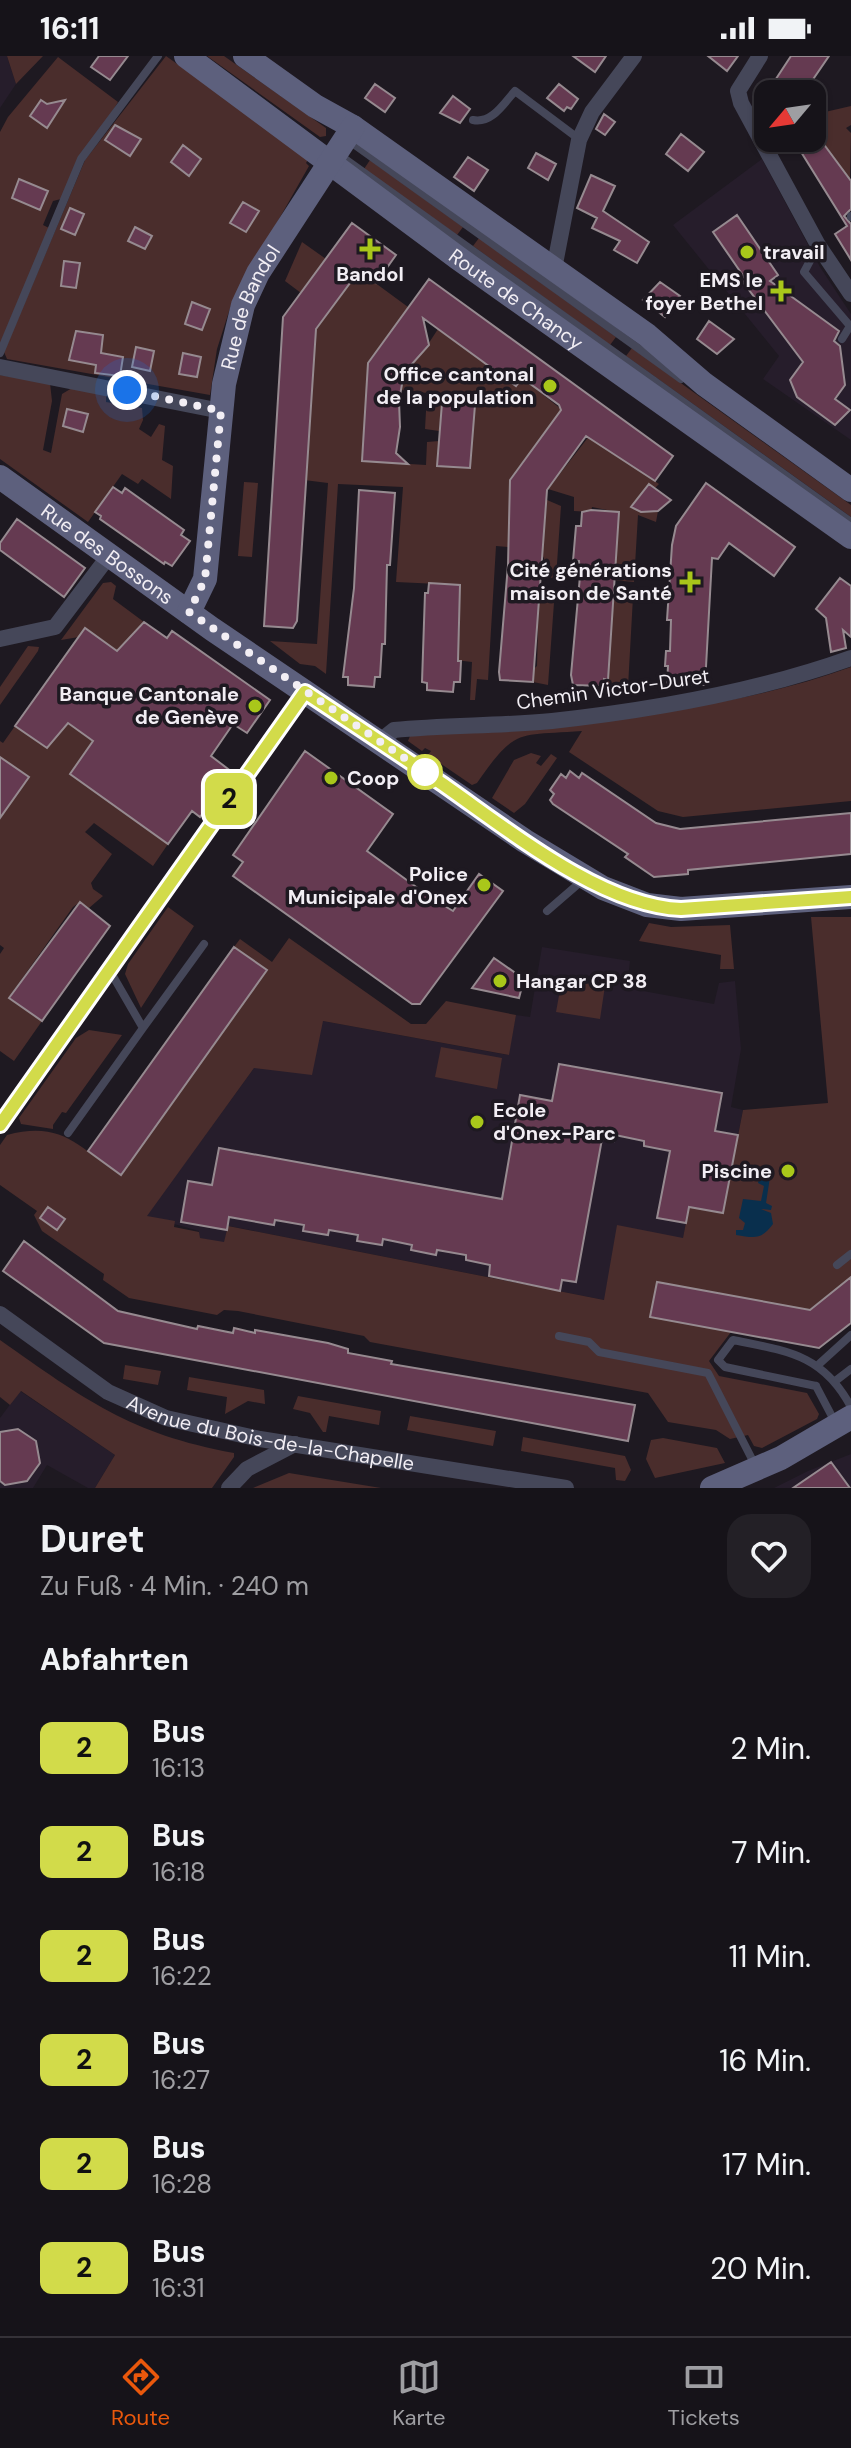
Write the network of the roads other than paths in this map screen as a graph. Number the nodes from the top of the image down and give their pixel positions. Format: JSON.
{"nodes":[{"id":1,"x":158,"y":56,"type":"edge"},
{"id":2,"x":186,"y":56,"type":"edge"},
{"id":3,"x":201,"y":56,"type":"edge"},
{"id":4,"x":231,"y":56,"type":"edge"},
{"id":5,"x":245,"y":56,"type":"edge"},
{"id":6,"x":634,"y":56,"type":"edge"},
{"id":7,"x":760,"y":56,"type":"edge"},
{"id":8,"x":473,"y":120,"type":"dead end"},
{"id":9,"x":754,"y":128,"type":"edge"},
{"id":10,"x":310,"y":134,"type":"dead end"},
{"id":11,"x":579,"y":140,"type":"junction"},
{"id":12,"x":337,"y":144,"type":"junction"},
{"id":13,"x":767,"y":152,"type":"edge"},
{"id":14,"x":818,"y":245,"type":"junction"},
{"id":15,"x":554,"y":269,"type":"junction"},
{"id":16,"x":851,"y":294,"type":"edge"},
{"id":17,"x":850,"y":327,"type":"edge"},
{"id":18,"x":842,"y":339,"type":"dead end"},
{"id":19,"x":0,"y":353,"type":"edge"},
{"id":20,"x":0,"y":367,"type":"edge"},
{"id":21,"x":221,"y":411,"type":"junction"},
{"id":22,"x":0,"y":477,"type":"edge"},
{"id":23,"x":851,"y":490,"type":"edge"},
{"id":24,"x":851,"y":501,"type":"edge"},
{"id":25,"x":851,"y":522,"type":"edge"},
{"id":26,"x":851,"y":537,"type":"edge"},
{"id":27,"x":108,"y":557,"type":"junction"},
{"id":28,"x":189,"y":612,"type":"junction"},
{"id":29,"x":0,"y":639,"type":"edge"},
{"id":30,"x":851,"y":658,"type":"edge"},
{"id":31,"x":305,"y":692,"type":"junction"},
{"id":32,"x":379,"y":742,"type":"junction"},
{"id":33,"x":584,"y":878,"type":"junction"},
{"id":34,"x":851,"y":897,"type":"edge"},
{"id":35,"x":547,"y":911,"type":"dead end"},
{"id":36,"x":204,"y":944,"type":"dead end"},
{"id":37,"x":110,"y":971,"type":"junction"},
{"id":38,"x":143,"y":1028,"type":"junction"},
{"id":39,"x":0,"y":1125,"type":"edge"},
{"id":40,"x":68,"y":1133,"type":"dead end"},
{"id":41,"x":851,"y":1254,"type":"edge"},
{"id":42,"x":837,"y":1265,"type":"dead end"},
{"id":43,"x":0,"y":1314,"type":"edge"},
{"id":44,"x":851,"y":1335,"type":"edge"},
{"id":45,"x":559,"y":1336,"type":"dead end"},
{"id":46,"x":818,"y":1365,"type":"junction"},
{"id":47,"x":851,"y":1369,"type":"edge"},
{"id":48,"x":827,"y":1374,"type":"junction"},
{"id":49,"x":834,"y":1382,"type":"junction"},
{"id":50,"x":816,"y":1386,"type":"junction"},
{"id":51,"x":846,"y":1416,"type":"edge"},
{"id":52,"x":295,"y":1444,"type":"junction"},
{"id":53,"x":757,"y":1469,"type":"junction"},
{"id":54,"x":715,"y":1487,"type":"edge"},
{"id":55,"x":229,"y":1488,"type":"edge"},
{"id":56,"x":566,"y":1488,"type":"edge"}],
"edges":[{"from":1,"to":19,"type":"lane"},
{"from":2,"to":12,"type":"street","name":"Route de Chancy"},
{"from":3,"to":10,"type":"lane"},
{"from":4,"to":12,"type":"lane"},
{"from":5,"to":12,"type":"street","name":"Route de Chancy"},
{"from":6,"to":11,"type":"street"},
{"from":7,"to":9,"type":"street"},
{"from":8,"to":11,"type":"lane"},
{"from":11,"to":15,"type":"street"},
{"from":12,"to":15,"type":"street","name":"Route de Chancy"},
{"from":12,"to":21,"type":"street","name":"Rue de Bandol"},
{"from":12,"to":24,"type":"lane"},
{"from":12,"to":25,"type":"lane"},
{"from":12,"to":26,"type":"street","name":"Route de Chancy"},
{"from":13,"to":14,"type":"street"},
{"from":14,"to":16,"type":"street"},
{"from":14,"to":17,"type":"lane"},
{"from":15,"to":23,"type":"street","name":"Route de Chancy"},
{"from":17,"to":18,"type":"lane"},
{"from":20,"to":21,"type":"street"},
{"from":21,"to":28,"type":"street","name":"Rue de Bandol"},
{"from":22,"to":27,"type":"street","name":"Rue des Bossons"},
{"from":27,"to":28,"type":"street","name":"Rue des Bossons"},
{"from":27,"to":29,"type":"street"},
{"from":28,"to":31,"type":"street","name":"Rue des Bossons"},
{"from":30,"to":32,"type":"street","name":"Chemin Victor-Duret"},
{"from":31,"to":32,"type":"street","name":"Rue des Bossons"},
{"from":31,"to":37,"type":"street"},
{"from":32,"to":33,"type":"street","name":"Rue des Bossons"},
{"from":33,"to":34,"type":"street","name":"Rue des Bossons"},
{"from":33,"to":35,"type":"lane"},
{"from":36,"to":38,"type":"lane"},
{"from":37,"to":38,"type":"lane"},
{"from":37,"to":39,"type":"street"},
{"from":38,"to":40,"type":"lane"},
{"from":41,"to":42,"type":"lane"},
{"from":43,"to":52,"type":"street","name":"Avenue du Bois-de-la-Chapelle"},
{"from":44,"to":46,"type":"lane"},
{"from":45,"to":53,"type":"lane"},
{"from":46,"to":48,"type":"lane"},
{"from":46,"to":50,"type":"lane"},
{"from":47,"to":49,"type":"lane"},
{"from":48,"to":49,"type":"lane"},
{"from":48,"to":50,"type":"lane"},
{"from":49,"to":51,"type":"lane"},
{"from":50,"to":51,"type":"lane"},
{"from":51,"to":53,"type":"street"},
{"from":52,"to":55,"type":"street"},
{"from":52,"to":56,"type":"street","name":"Avenue du Bois-de-la-Chapelle"},
{"from":53,"to":54,"type":"street"}]}
